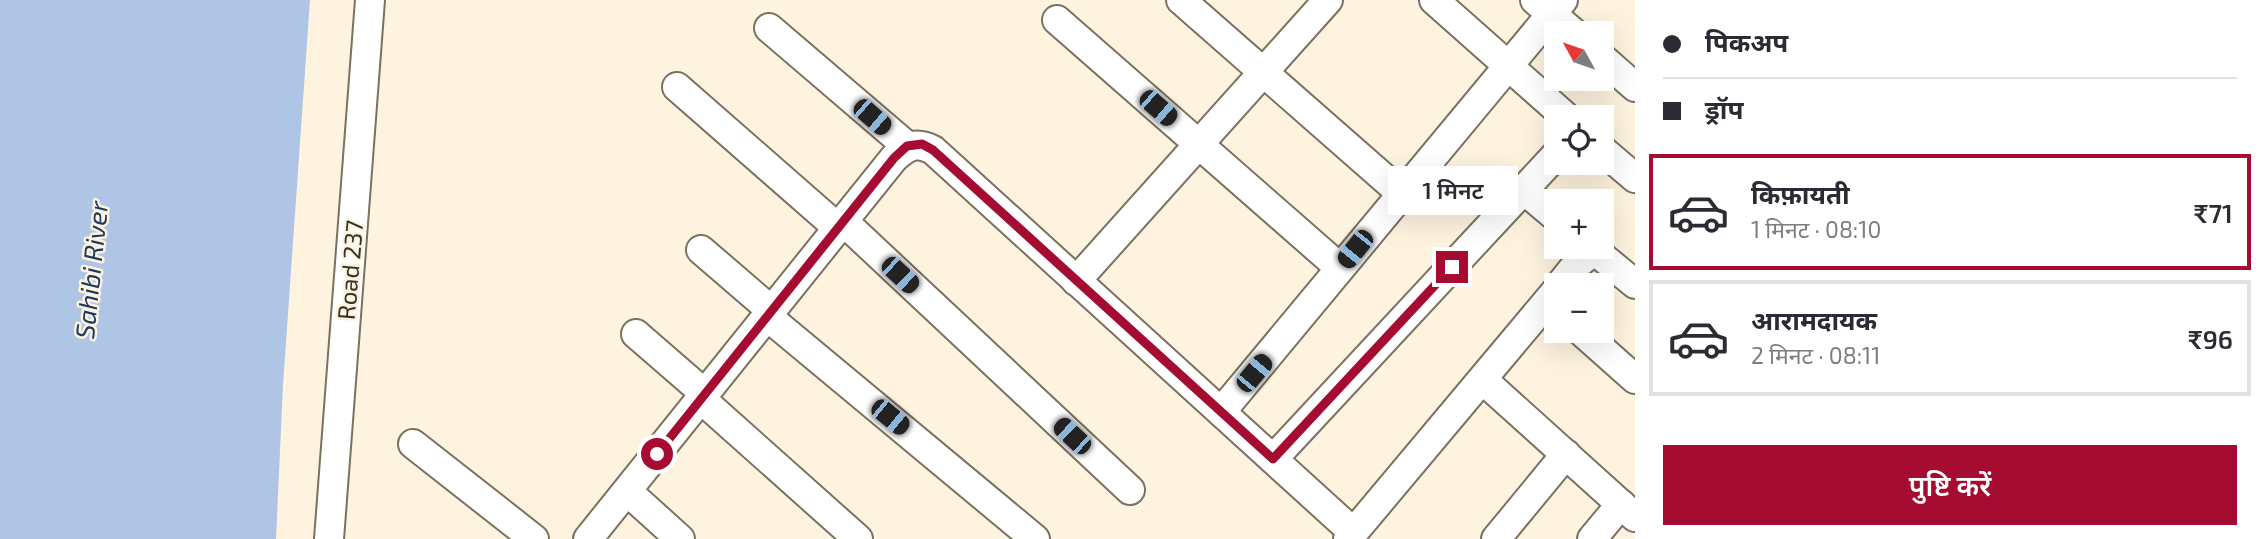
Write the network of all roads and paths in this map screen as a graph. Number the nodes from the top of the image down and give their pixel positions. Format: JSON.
{"nodes":[{"id":1,"x":370,"y":0,"type":"edge"},
{"id":2,"x":1181,"y":0,"type":"edge"},
{"id":3,"x":1328,"y":0,"type":"edge"},
{"id":4,"x":1434,"y":0,"type":"edge"},
{"id":5,"x":1549,"y":5,"type":"edge"},
{"id":6,"x":1057,"y":20,"type":"dead end"},
{"id":7,"x":1563,"y":21,"type":"edge"},
{"id":8,"x":769,"y":28,"type":"dead end"},
{"id":9,"x":1508,"y":67,"type":"junction"},
{"id":10,"x":1614,"y":68,"type":"edge"},
{"id":11,"x":1263,"y":70,"type":"junction"},
{"id":12,"x":677,"y":87,"type":"dead end"},
{"id":13,"x":1635,"y":87,"type":"edge"},
{"id":14,"x":1552,"y":105,"type":"edge"},
{"id":15,"x":1199,"y":143,"type":"junction"},
{"id":16,"x":907,"y":146,"type":"junction"},
{"id":17,"x":1614,"y":160,"type":"edge"},
{"id":18,"x":1544,"y":169,"type":"edge"},
{"id":19,"x":1635,"y":178,"type":"edge"},
{"id":20,"x":1524,"y":190,"type":"junction"},
{"id":21,"x":1401,"y":192,"type":"junction"},
{"id":22,"x":1544,"y":207,"type":"edge"},
{"id":23,"x":840,"y":224,"type":"junction"},
{"id":24,"x":701,"y":250,"type":"dead end"},
{"id":25,"x":1605,"y":259,"type":"edge"},
{"id":26,"x":1340,"y":268,"type":"junction"},
{"id":27,"x":1076,"y":281,"type":"junction"},
{"id":28,"x":1635,"y":284,"type":"edge"},
{"id":29,"x":1544,"y":309,"type":"edge"},
{"id":30,"x":771,"y":314,"type":"junction"},
{"id":31,"x":636,"y":334,"type":"dead end"},
{"id":32,"x":1594,"y":343,"type":"edge"},
{"id":33,"x":1635,"y":379,"type":"edge"},
{"id":34,"x":1483,"y":380,"type":"junction"},
{"id":35,"x":702,"y":396,"type":"junction"},
{"id":36,"x":1221,"y":412,"type":"junction"},
{"id":37,"x":413,"y":444,"type":"dead end"},
{"id":38,"x":1566,"y":454,"type":"junction"},
{"id":39,"x":1273,"y":459,"type":"junction"},
{"id":40,"x":1130,"y":490,"type":"dead end"},
{"id":41,"x":628,"y":492,"type":"junction"},
{"id":42,"x":1628,"y":511,"type":"edge"},
{"id":43,"x":1350,"y":536,"type":"edge"},
{"id":44,"x":329,"y":539,"type":"edge"},
{"id":45,"x":534,"y":539,"type":"edge"},
{"id":46,"x":588,"y":539,"type":"edge"},
{"id":47,"x":680,"y":539,"type":"edge"},
{"id":48,"x":858,"y":539,"type":"edge"},
{"id":49,"x":1035,"y":539,"type":"edge"},
{"id":50,"x":1496,"y":539,"type":"edge"},
{"id":51,"x":1592,"y":539,"type":"edge"}],
"edges":[{"from":1,"to":44,"type":"street","name":"Road 237"},
{"from":2,"to":11,"type":"street"},
{"from":3,"to":11,"type":"street"},
{"from":4,"to":9,"type":"street"},
{"from":5,"to":7,"type":"street"},
{"from":5,"to":9,"type":"street"},
{"from":6,"to":15,"type":"street"},
{"from":8,"to":16,"type":"street"},
{"from":9,"to":14,"type":"street"},
{"from":9,"to":21,"type":"street"},
{"from":10,"to":13,"type":"street"},
{"from":11,"to":15,"type":"street"},
{"from":11,"to":21,"type":"street"},
{"from":12,"to":23,"type":"street"},
{"from":15,"to":26,"type":"street"},
{"from":15,"to":27,"type":"street"},
{"from":16,"to":23,"type":"street"},
{"from":16,"to":27,"type":"street"},
{"from":17,"to":19,"type":"street"},
{"from":18,"to":20,"type":"street"},
{"from":20,"to":22,"type":"street"},
{"from":20,"to":39,"type":"street"},
{"from":21,"to":26,"type":"street"},
{"from":23,"to":30,"type":"street"},
{"from":23,"to":40,"type":"street"},
{"from":24,"to":30,"type":"street"},
{"from":25,"to":28,"type":"street"},
{"from":26,"to":36,"type":"street"},
{"from":27,"to":36,"type":"street"},
{"from":29,"to":34,"type":"street"},
{"from":30,"to":35,"type":"street"},
{"from":30,"to":49,"type":"street"},
{"from":31,"to":35,"type":"street"},
{"from":32,"to":33,"type":"street"},
{"from":34,"to":38,"type":"street"},
{"from":34,"to":43,"type":"street"},
{"from":35,"to":41,"type":"street"},
{"from":35,"to":48,"type":"street"},
{"from":36,"to":39,"type":"street"},
{"from":37,"to":45,"type":"street"},
{"from":38,"to":42,"type":"street"},
{"from":38,"to":50,"type":"street"},
{"from":39,"to":43,"type":"street"},
{"from":41,"to":46,"type":"street"},
{"from":41,"to":47,"type":"street"},
{"from":42,"to":51,"type":"street"}]}
